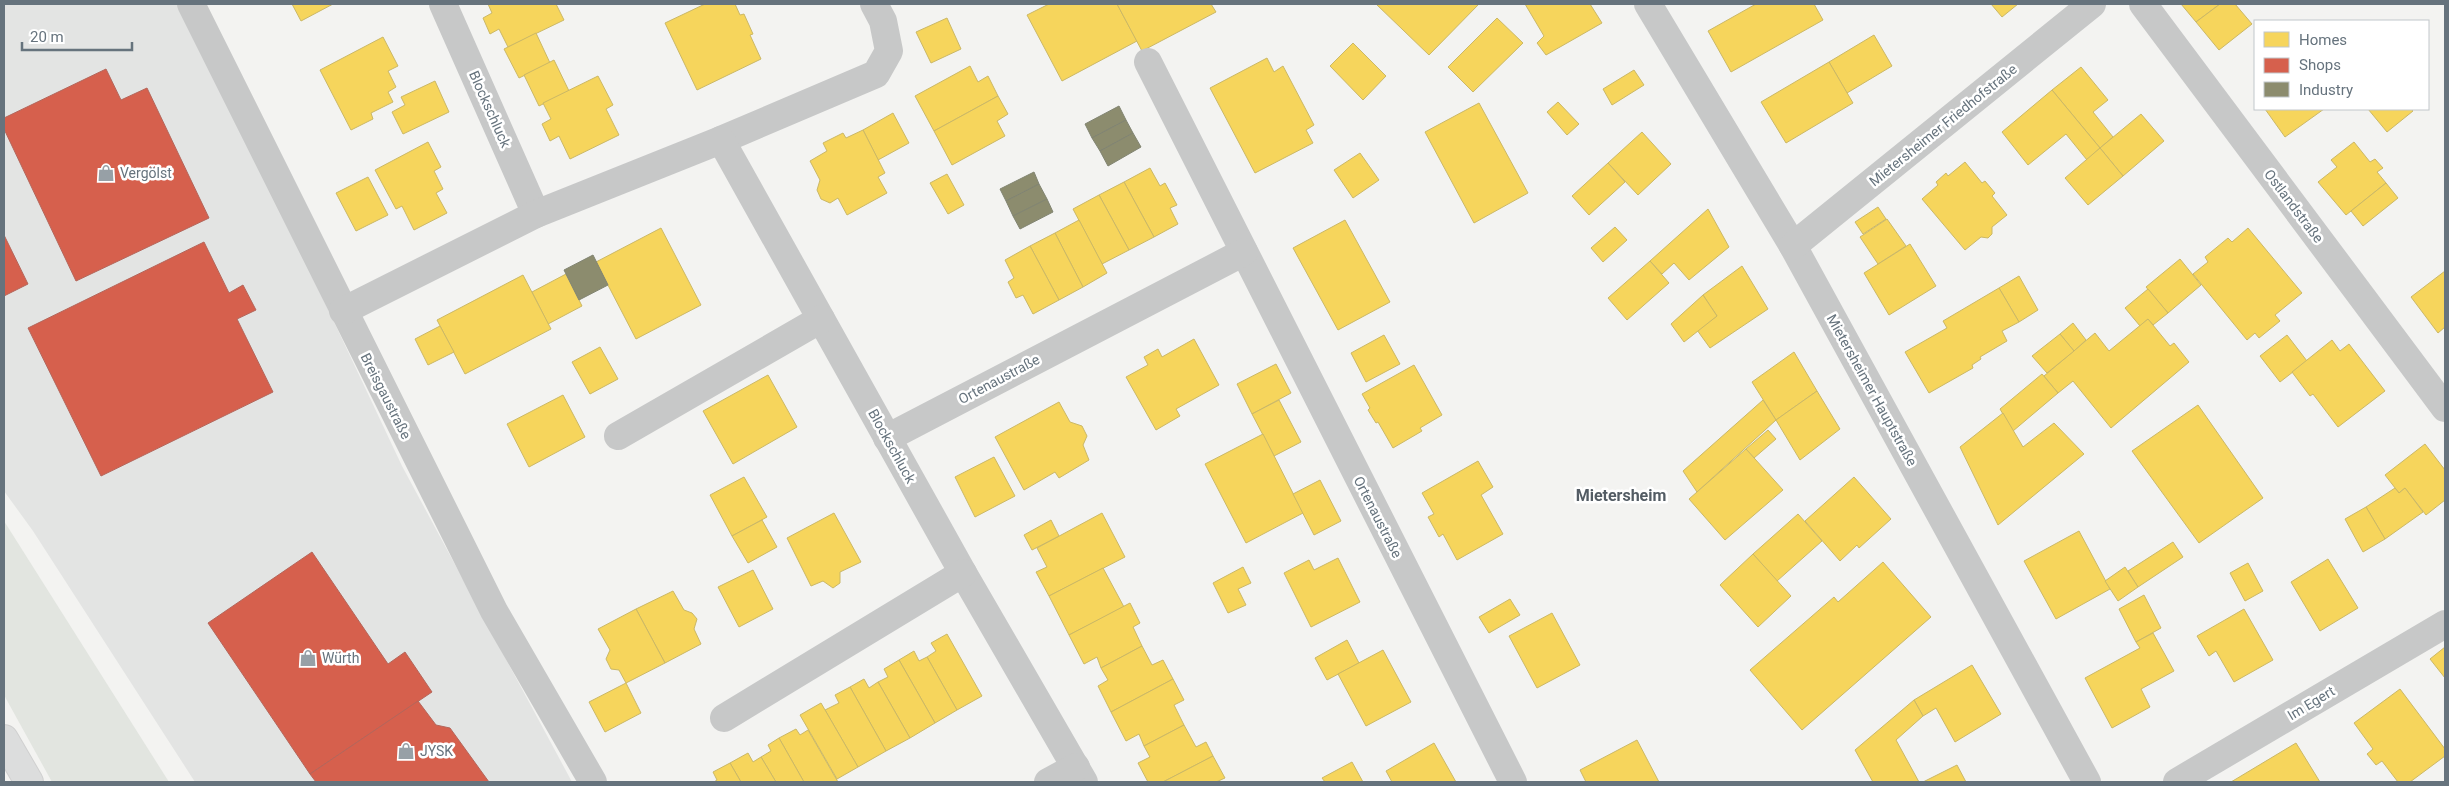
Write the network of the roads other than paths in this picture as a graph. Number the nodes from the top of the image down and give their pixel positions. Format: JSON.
{"nodes":[{"id":1,"x":190,"y":4,"type":"edge"},
{"id":2,"x":443,"y":4,"type":"edge"},
{"id":3,"x":874,"y":4,"type":"edge"},
{"id":4,"x":1648,"y":4,"type":"edge"},
{"id":5,"x":2092,"y":4,"type":"edge"},
{"id":6,"x":2143,"y":4,"type":"edge"},
{"id":7,"x":1148,"y":62,"type":"dead end"},
{"id":8,"x":721,"y":140,"type":"junction"},
{"id":9,"x":536,"y":214,"type":"junction"},
{"id":10,"x":1793,"y":246,"type":"junction"},
{"id":11,"x":1244,"y":252,"type":"junction"},
{"id":12,"x":343,"y":311,"type":"junction"},
{"id":13,"x":821,"y":319,"type":"junction"},
{"id":14,"x":2445,"y":408,"type":"edge"},
{"id":15,"x":618,"y":436,"type":"dead end"},
{"id":16,"x":888,"y":438,"type":"junction"},
{"id":17,"x":963,"y":574,"type":"junction"},
{"id":18,"x":2445,"y":624,"type":"edge"},
{"id":19,"x":724,"y":718,"type":"dead end"},
{"id":20,"x":4,"y":739,"type":"edge"},
{"id":21,"x":1080,"y":774,"type":"edge"},
{"id":22,"x":29,"y":782,"type":"edge"},
{"id":23,"x":593,"y":782,"type":"edge"},
{"id":24,"x":1048,"y":782,"type":"edge"},
{"id":25,"x":1513,"y":782,"type":"edge"},
{"id":26,"x":2087,"y":782,"type":"edge"},
{"id":27,"x":2177,"y":782,"type":"edge"}],
"edges":[{"from":1,"to":12,"type":"street","name":"Breisgaustraße"},
{"from":2,"to":9,"type":"street","name":"Blockschluck"},
{"from":3,"to":8,"type":"street"},
{"from":4,"to":10,"type":"street","name":"Mietersheimer Hauptstraße"},
{"from":5,"to":10,"type":"street","name":"Mietersheimer Friedhofstraße"},
{"from":6,"to":14,"type":"street","name":"Ostlandstraße"},
{"from":7,"to":11,"type":"street","name":"Ortenaustraße"},
{"from":8,"to":9,"type":"street"},
{"from":8,"to":13,"type":"street","name":"Blockschluck"},
{"from":9,"to":12,"type":"street"},
{"from":10,"to":26,"type":"street","name":"Mietersheimer Hauptstraße"},
{"from":11,"to":16,"type":"street","name":"Ortenaustraße"},
{"from":11,"to":25,"type":"street","name":"Ortenaustraße"},
{"from":12,"to":23,"type":"street","name":"Breisgaustraße"},
{"from":13,"to":15,"type":"street"},
{"from":13,"to":16,"type":"street","name":"Blockschluck"},
{"from":16,"to":17,"type":"street","name":"Blockschluck"},
{"from":17,"to":19,"type":"street"},
{"from":17,"to":21,"type":"street","name":"Blockschluck"},
{"from":18,"to":27,"type":"street","name":"Im Egert"},
{"from":20,"to":22,"type":"main road"},
{"from":21,"to":24,"type":"street","name":"Blockschluck"}]}
